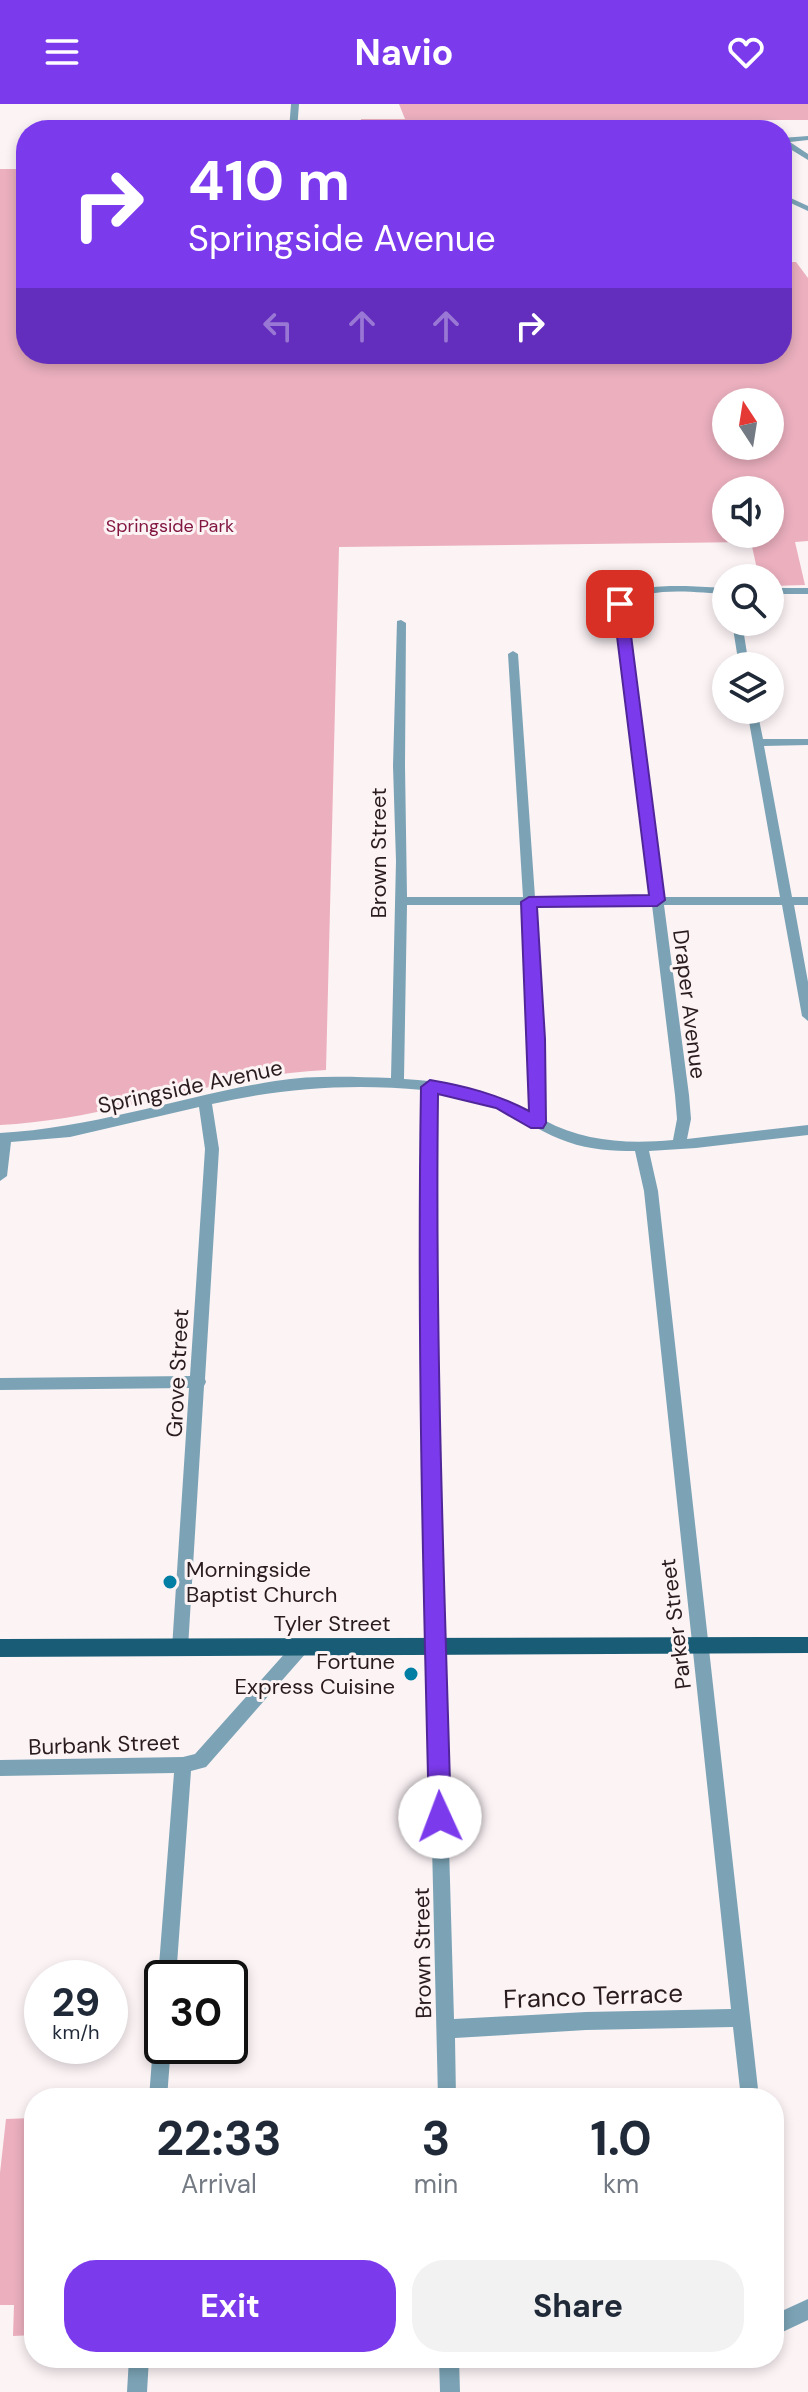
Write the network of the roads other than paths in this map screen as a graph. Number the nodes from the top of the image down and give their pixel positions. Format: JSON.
{"nodes":[{"id":1,"x":712,"y":591,"type":"edge"},
{"id":2,"x":784,"y":591,"type":"edge"},
{"id":3,"x":808,"y":591,"type":"edge"},
{"id":4,"x":401,"y":623,"type":"dead end"},
{"id":5,"x":513,"y":654,"type":"dead end"},
{"id":6,"x":754,"y":724,"type":"edge"},
{"id":7,"x":808,"y":742,"type":"edge"},
{"id":8,"x":757,"y":743,"type":"junction"},
{"id":9,"x":657,"y":900,"type":"junction"},
{"id":10,"x":786,"y":900,"type":"junction"},
{"id":11,"x":401,"y":901,"type":"junction"},
{"id":12,"x":808,"y":901,"type":"edge"},
{"id":13,"x":529,"y":902,"type":"junction"},
{"id":14,"x":808,"y":1016,"type":"edge"},
{"id":15,"x":397,"y":1083,"type":"junction"},
{"id":16,"x":430,"y":1087,"type":"junction"},
{"id":17,"x":205,"y":1101,"type":"junction"},
{"id":18,"x":537,"y":1123,"type":"junction"},
{"id":19,"x":808,"y":1130,"type":"edge"},
{"id":20,"x":3,"y":1138,"type":"edge"},
{"id":21,"x":679,"y":1143,"type":"junction"},
{"id":22,"x":641,"y":1146,"type":"junction"},
{"id":23,"x":0,"y":1176,"type":"edge"},
{"id":24,"x":199,"y":1382,"type":"junction"},
{"id":25,"x":0,"y":1384,"type":"edge"},
{"id":26,"x":702,"y":1645,"type":"junction"},
{"id":27,"x":808,"y":1645,"type":"edge"},
{"id":28,"x":436,"y":1646,"type":"junction"},
{"id":29,"x":301,"y":1647,"type":"junction"},
{"id":30,"x":0,"y":1648,"type":"edge"},
{"id":31,"x":180,"y":1648,"type":"junction"},
{"id":32,"x":183,"y":1765,"type":"junction"},
{"id":33,"x":0,"y":1768,"type":"edge"},
{"id":34,"x":168,"y":1960,"type":"edge"},
{"id":35,"x":743,"y":2018,"type":"junction"},
{"id":36,"x":446,"y":2029,"type":"junction"},
{"id":37,"x":161,"y":2064,"type":"edge"},
{"id":38,"x":159,"y":2088,"type":"edge"},
{"id":39,"x":447,"y":2088,"type":"edge"},
{"id":40,"x":749,"y":2088,"type":"edge"},
{"id":41,"x":808,"y":2309,"type":"edge"},
{"id":42,"x":784,"y":2316,"type":"edge"},
{"id":43,"x":138,"y":2368,"type":"edge"},
{"id":44,"x":449,"y":2368,"type":"edge"},
{"id":45,"x":137,"y":2392,"type":"edge"},
{"id":46,"x":450,"y":2392,"type":"edge"}],
"edges":[{"from":1,"to":9,"type":"street","name":"Draper Avenue"},
{"from":2,"to":3,"type":"street"},
{"from":4,"to":11,"type":"street","name":"Brown Street"},
{"from":5,"to":13,"type":"street"},
{"from":6,"to":8,"type":"street"},
{"from":7,"to":8,"type":"street"},
{"from":8,"to":10,"type":"street"},
{"from":9,"to":10,"type":"street"},
{"from":9,"to":13,"type":"street"},
{"from":9,"to":21,"type":"street","name":"Draper Avenue"},
{"from":10,"to":12,"type":"street"},
{"from":10,"to":14,"type":"street"},
{"from":11,"to":13,"type":"street"},
{"from":11,"to":15,"type":"street","name":"Brown Street"},
{"from":13,"to":18,"type":"street"},
{"from":15,"to":16,"type":"street","name":"Springside Avenue"},
{"from":15,"to":17,"type":"street","name":"Springside Avenue"},
{"from":16,"to":18,"type":"street","name":"Springside Avenue"},
{"from":16,"to":28,"type":"street","name":"Brown Street"},
{"from":17,"to":20,"type":"street","name":"Springside Avenue"},
{"from":17,"to":24,"type":"street","name":"Grove Street"},
{"from":18,"to":22,"type":"street","name":"Springside Avenue"},
{"from":19,"to":21,"type":"street","name":"Springside Avenue"},
{"from":20,"to":23,"type":"street"},
{"from":21,"to":22,"type":"street","name":"Springside Avenue"},
{"from":22,"to":26,"type":"street","name":"Parker Street"},
{"from":24,"to":25,"type":"street"},
{"from":24,"to":31,"type":"street","name":"Grove Street"},
{"from":26,"to":27,"type":"main road","name":"Tyler Street"},
{"from":26,"to":28,"type":"main road","name":"Tyler Street"},
{"from":26,"to":35,"type":"street","name":"Parker Street"},
{"from":28,"to":29,"type":"main road","name":"Tyler Street"},
{"from":28,"to":36,"type":"street","name":"Brown Street"},
{"from":29,"to":31,"type":"main road","name":"Tyler Street"},
{"from":29,"to":32,"type":"street","name":"Burbank Street"},
{"from":30,"to":31,"type":"main road","name":"Tyler Street"},
{"from":32,"to":33,"type":"street","name":"Burbank Street"},
{"from":32,"to":34,"type":"street"},
{"from":35,"to":36,"type":"street","name":"Franco Terrace"},
{"from":35,"to":40,"type":"street","name":"Parker Street"},
{"from":36,"to":39,"type":"street","name":"Brown Street"},
{"from":37,"to":38,"type":"street"},
{"from":41,"to":42,"type":"street"},
{"from":43,"to":45,"type":"street"},
{"from":44,"to":46,"type":"street"}]}
